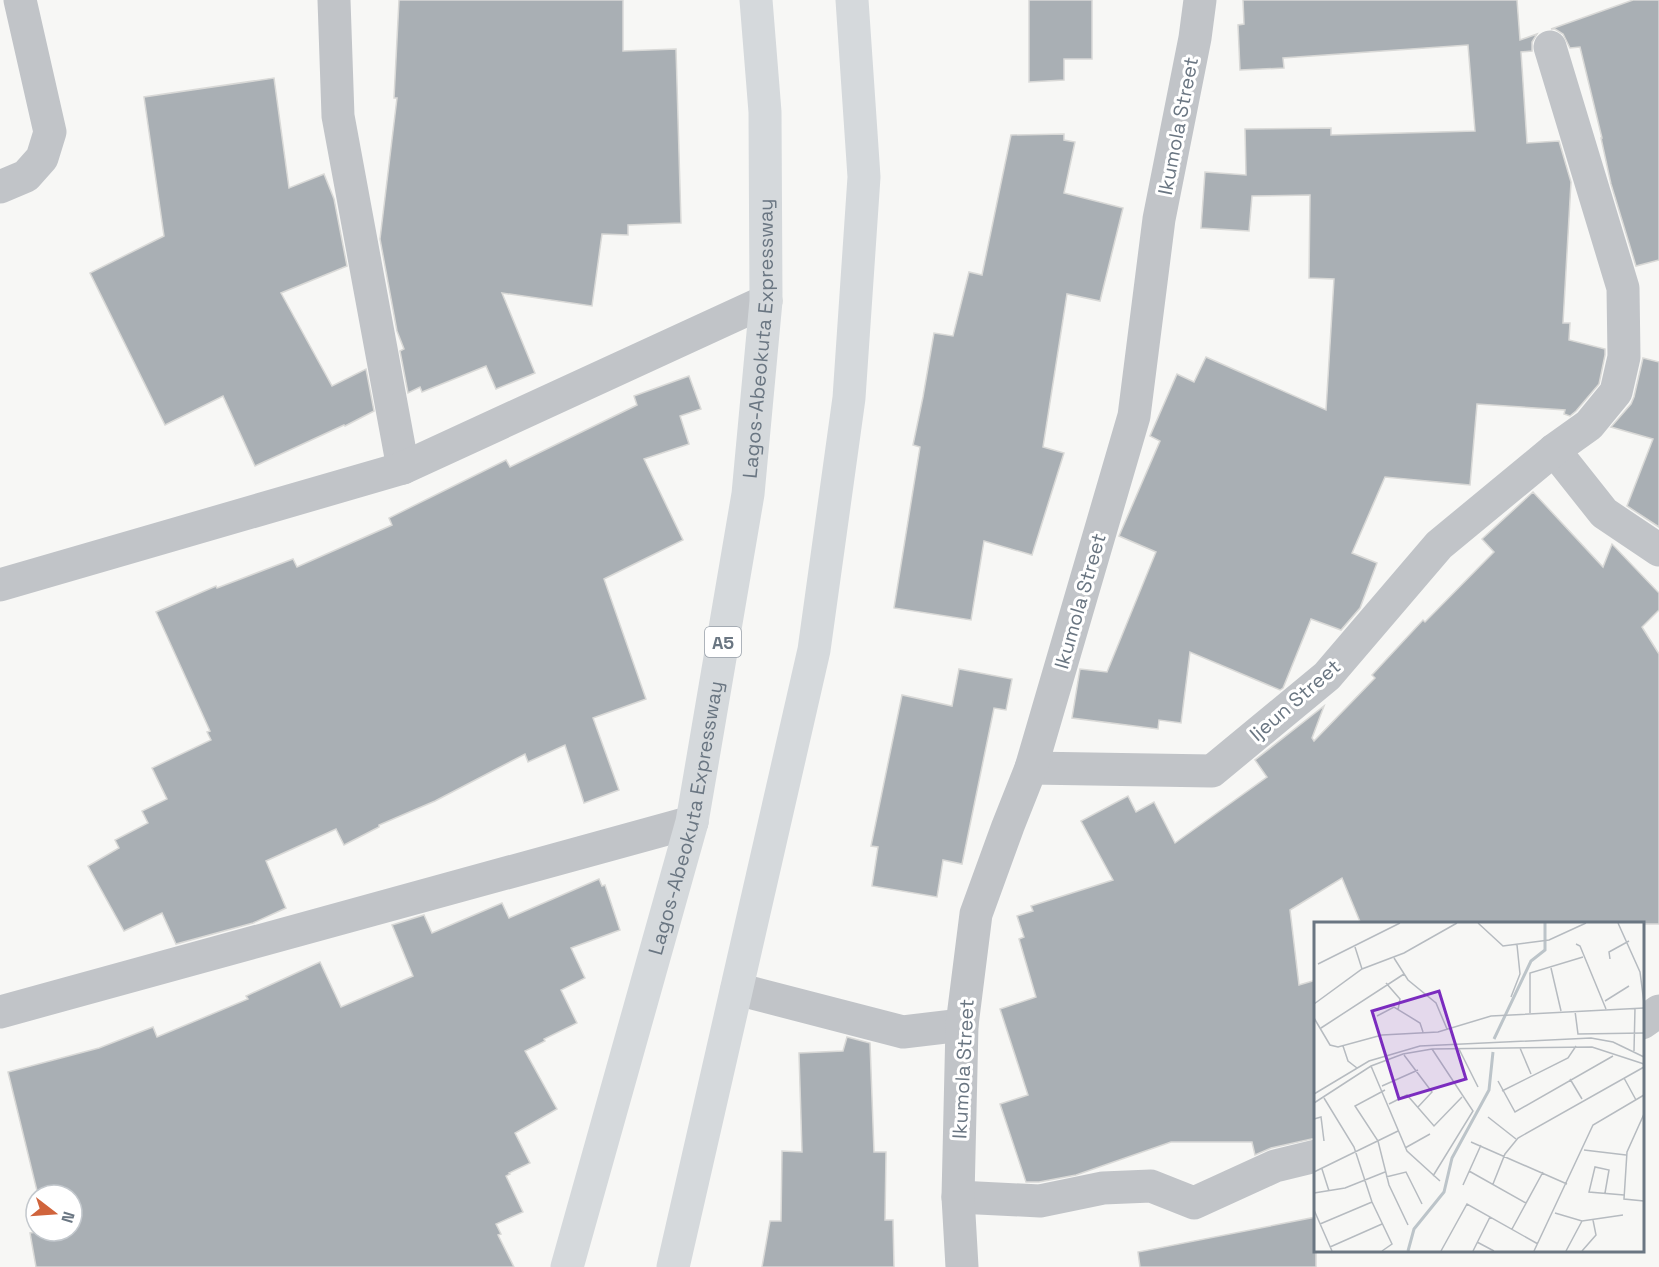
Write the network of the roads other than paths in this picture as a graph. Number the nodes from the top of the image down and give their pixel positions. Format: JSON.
{"nodes":[{"id":1,"x":20,"y":0,"type":"edge"},
{"id":2,"x":334,"y":0,"type":"edge"},
{"id":3,"x":756,"y":0,"type":"edge"},
{"id":4,"x":852,"y":0,"type":"edge"},
{"id":5,"x":1200,"y":0,"type":"edge"},
{"id":6,"x":1550,"y":47,"type":"dead end"},
{"id":7,"x":0,"y":187,"type":"edge"},
{"id":8,"x":766,"y":301,"type":"junction"},
{"id":9,"x":1554,"y":450,"type":"junction"},
{"id":10,"x":403,"y":468,"type":"junction"},
{"id":11,"x":1659,"y":550,"type":"edge"},
{"id":12,"x":0,"y":585,"type":"edge"},
{"id":13,"x":1031,"y":768,"type":"junction"},
{"id":14,"x":692,"y":822,"type":"junction"},
{"id":15,"x":737,"y":989,"type":"junction"},
{"id":16,"x":1659,"y":1011,"type":"edge"},
{"id":17,"x":0,"y":1012,"type":"edge"},
{"id":18,"x":1644,"y":1022,"type":"edge"},
{"id":19,"x":962,"y":1025,"type":"junction"},
{"id":20,"x":1314,"y":1156,"type":"edge"},
{"id":21,"x":957,"y":1197,"type":"junction"},
{"id":22,"x":567,"y":1267,"type":"edge"},
{"id":23,"x":673,"y":1267,"type":"edge"},
{"id":24,"x":962,"y":1267,"type":"edge"}],
"edges":[{"from":1,"to":7,"type":"street"},
{"from":2,"to":10,"type":"street"},
{"from":3,"to":8,"type":"highway","name":"Lagos-Abeokuta Expressway","number":"A5"},
{"from":4,"to":15,"type":"highway"},
{"from":5,"to":13,"type":"street","name":"Ikumola Street"},
{"from":6,"to":9,"type":"street","name":"Ijeun Street"},
{"from":8,"to":10,"type":"street"},
{"from":8,"to":14,"type":"highway","name":"Lagos-Abeokuta Expressway","number":"A5"},
{"from":9,"to":11,"type":"street"},
{"from":9,"to":13,"type":"street","name":"Ijeun Street"},
{"from":10,"to":12,"type":"street"},
{"from":13,"to":19,"type":"street","name":"Ikumola Street"},
{"from":14,"to":17,"type":"street"},
{"from":14,"to":22,"type":"highway","name":"Lagos-Abeokuta Expressway","number":"A5"},
{"from":15,"to":19,"type":"street"},
{"from":15,"to":23,"type":"highway"},
{"from":16,"to":18,"type":"street"},
{"from":19,"to":21,"type":"street","name":"Ikumola Street"},
{"from":20,"to":21,"type":"street"},
{"from":21,"to":24,"type":"street","name":"Ikumola Street"}]}
